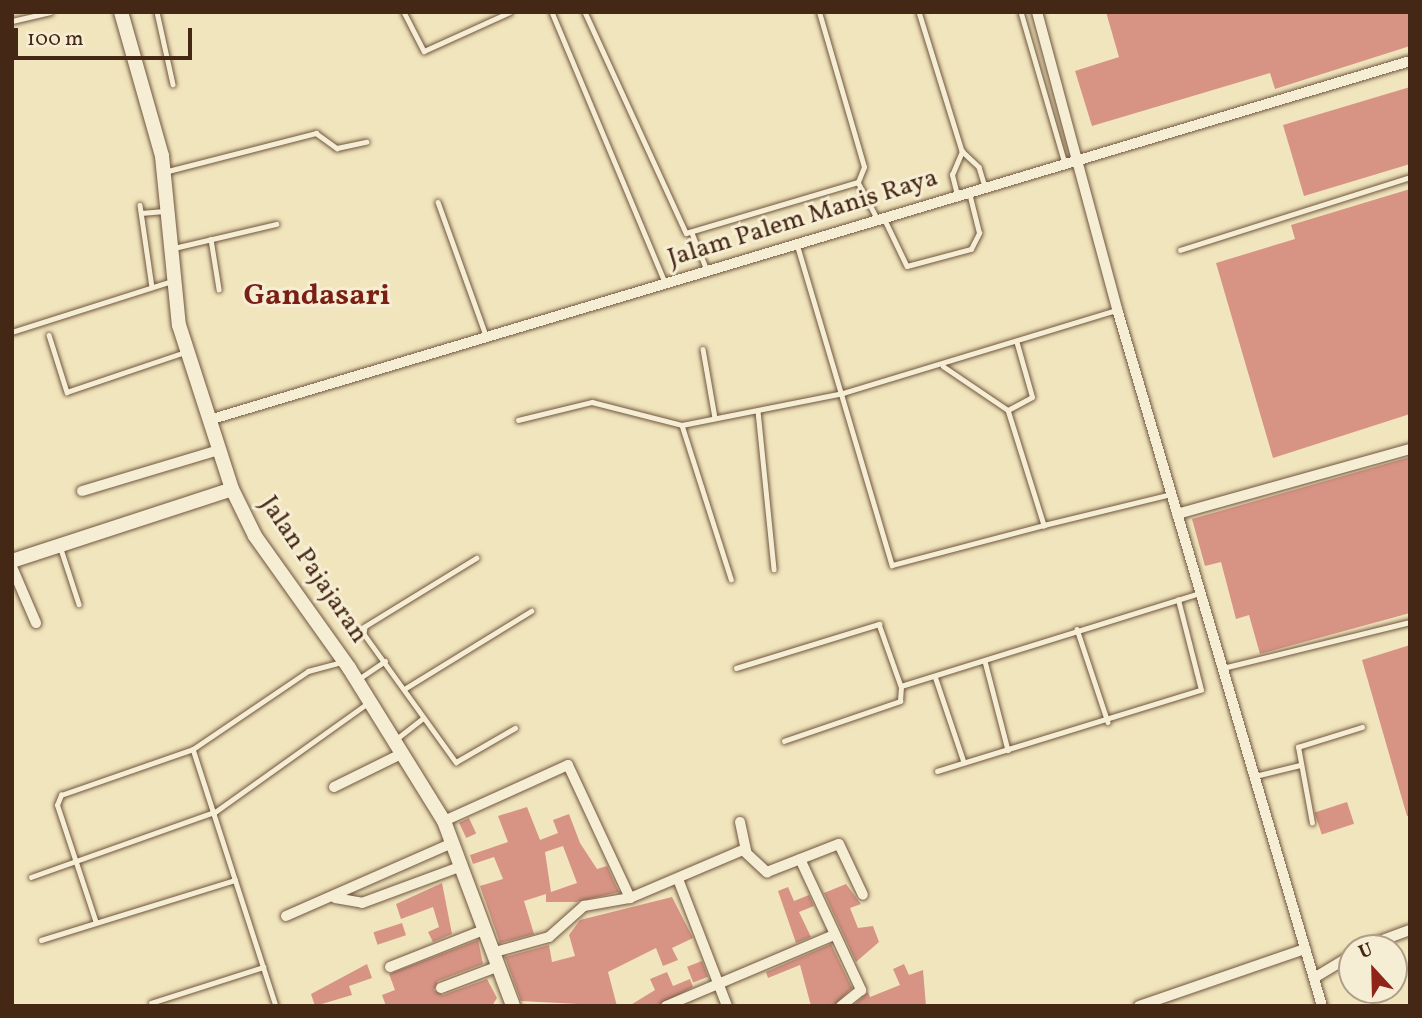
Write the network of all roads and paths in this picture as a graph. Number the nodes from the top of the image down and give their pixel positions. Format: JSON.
{"nodes":[{"id":1,"x":50,"y":12,"type":"edge"},
{"id":2,"x":121,"y":12,"type":"edge"},
{"id":3,"x":157,"y":12,"type":"edge"},
{"id":4,"x":404,"y":12,"type":"edge"},
{"id":5,"x":510,"y":12,"type":"edge"},
{"id":6,"x":552,"y":12,"type":"edge"},
{"id":7,"x":585,"y":12,"type":"edge"},
{"id":8,"x":818,"y":12,"type":"edge"},
{"id":9,"x":919,"y":12,"type":"edge"},
{"id":10,"x":1021,"y":12,"type":"edge"},
{"id":11,"x":1037,"y":12,"type":"edge"},
{"id":12,"x":12,"y":21,"type":"edge"},
{"id":13,"x":1410,"y":61,"type":"edge"},
{"id":14,"x":173,"y":85,"type":"dead end"},
{"id":15,"x":366,"y":142,"type":"dead end"},
{"id":16,"x":962,"y":152,"type":"junction"},
{"id":17,"x":1070,"y":162,"type":"junction"},
{"id":18,"x":164,"y":171,"type":"junction"},
{"id":19,"x":1410,"y":177,"type":"edge"},
{"id":20,"x":858,"y":181,"type":"junction"},
{"id":21,"x":985,"y":187,"type":"junction"},
{"id":22,"x":969,"y":192,"type":"junction"},
{"id":23,"x":957,"y":195,"type":"junction"},
{"id":24,"x":438,"y":202,"type":"dead end"},
{"id":25,"x":140,"y":205,"type":"dead end"},
{"id":26,"x":168,"y":211,"type":"junction"},
{"id":27,"x":141,"y":213,"type":"junction"},
{"id":28,"x":881,"y":218,"type":"junction"},
{"id":29,"x":276,"y":224,"type":"dead end"},
{"id":30,"x":692,"y":233,"type":"junction"},
{"id":31,"x":211,"y":239,"type":"junction"},
{"id":32,"x":797,"y":243,"type":"junction"},
{"id":33,"x":169,"y":249,"type":"junction"},
{"id":34,"x":1180,"y":250,"type":"dead end"},
{"id":35,"x":707,"y":270,"type":"junction"},
{"id":36,"x":172,"y":281,"type":"junction"},
{"id":37,"x":665,"y":282,"type":"junction"},
{"id":38,"x":152,"y":286,"type":"junction"},
{"id":39,"x":219,"y":289,"type":"dead end"},
{"id":40,"x":1117,"y":309,"type":"junction"},
{"id":41,"x":12,"y":332,"type":"edge"},
{"id":42,"x":49,"y":335,"type":"dead end"},
{"id":43,"x":486,"y":336,"type":"junction"},
{"id":44,"x":1017,"y":344,"type":"junction"},
{"id":45,"x":703,"y":349,"type":"dead end"},
{"id":46,"x":186,"y":351,"type":"junction"},
{"id":47,"x":943,"y":365,"type":"junction"},
{"id":48,"x":843,"y":393,"type":"junction"},
{"id":49,"x":1008,"y":410,"type":"junction"},
{"id":50,"x":758,"y":411,"type":"junction"},
{"id":51,"x":715,"y":418,"type":"junction"},
{"id":52,"x":209,"y":420,"type":"junction"},
{"id":53,"x":518,"y":420,"type":"dead end"},
{"id":54,"x":682,"y":425,"type":"junction"},
{"id":55,"x":1410,"y":449,"type":"edge"},
{"id":56,"x":219,"y":450,"type":"junction"},
{"id":57,"x":232,"y":489,"type":"junction"},
{"id":58,"x":82,"y":491,"type":"dead end"},
{"id":59,"x":1171,"y":494,"type":"junction"},
{"id":60,"x":1177,"y":514,"type":"junction"},
{"id":61,"x":1044,"y":525,"type":"junction"},
{"id":62,"x":61,"y":548,"type":"junction"},
{"id":63,"x":478,"y":558,"type":"dead end"},
{"id":64,"x":12,"y":561,"type":"edge"},
{"id":65,"x":12,"y":567,"type":"edge"},
{"id":66,"x":774,"y":569,"type":"dead end"},
{"id":67,"x":732,"y":579,"type":"dead end"},
{"id":68,"x":1200,"y":593,"type":"junction"},
{"id":69,"x":1178,"y":600,"type":"junction"},
{"id":70,"x":79,"y":604,"type":"dead end"},
{"id":71,"x":531,"y":611,"type":"dead end"},
{"id":72,"x":1410,"y":622,"type":"edge"},
{"id":73,"x":36,"y":624,"type":"dead end"},
{"id":74,"x":1077,"y":629,"type":"junction"},
{"id":75,"x":385,"y":660,"type":"junction"},
{"id":76,"x":344,"y":661,"type":"junction"},
{"id":77,"x":985,"y":661,"type":"junction"},
{"id":78,"x":736,"y":668,"type":"dead end"},
{"id":79,"x":1223,"y":668,"type":"junction"},
{"id":80,"x":935,"y":676,"type":"junction"},
{"id":81,"x":357,"y":680,"type":"junction"},
{"id":82,"x":901,"y":686,"type":"junction"},
{"id":83,"x":406,"y":688,"type":"junction"},
{"id":84,"x":371,"y":701,"type":"junction"},
{"id":85,"x":422,"y":719,"type":"junction"},
{"id":86,"x":1108,"y":722,"type":"junction"},
{"id":87,"x":1362,"y":727,"type":"dead end"},
{"id":88,"x":515,"y":728,"type":"dead end"},
{"id":89,"x":784,"y":741,"type":"dead end"},
{"id":90,"x":398,"y":747,"type":"junction"},
{"id":91,"x":193,"y":749,"type":"junction"},
{"id":92,"x":1008,"y":750,"type":"junction"},
{"id":93,"x":964,"y":762,"type":"junction"},
{"id":94,"x":1300,"y":765,"type":"junction"},
{"id":95,"x":937,"y":771,"type":"dead end"},
{"id":96,"x":1255,"y":776,"type":"junction"},
{"id":97,"x":334,"y":787,"type":"dead end"},
{"id":98,"x":215,"y":812,"type":"junction"},
{"id":99,"x":444,"y":821,"type":"junction"},
{"id":100,"x":740,"y":822,"type":"dead end"},
{"id":101,"x":1312,"y":823,"type":"dead end"},
{"id":102,"x":452,"y":844,"type":"junction"},
{"id":103,"x":746,"y":851,"type":"junction"},
{"id":104,"x":800,"y":859,"type":"junction"},
{"id":105,"x":78,"y":860,"type":"junction"},
{"id":106,"x":462,"y":866,"type":"junction"},
{"id":107,"x":31,"y":877,"type":"dead end"},
{"id":108,"x":678,"y":879,"type":"junction"},
{"id":109,"x":235,"y":880,"type":"junction"},
{"id":110,"x":863,"y":895,"type":"dead end"},
{"id":111,"x":335,"y":898,"type":"junction"},
{"id":112,"x":630,"y":898,"type":"junction"},
{"id":113,"x":286,"y":916,"type":"dead end"},
{"id":114,"x":96,"y":923,"type":"junction"},
{"id":115,"x":486,"y":929,"type":"junction"},
{"id":116,"x":834,"y":935,"type":"junction"},
{"id":117,"x":41,"y":940,"type":"dead end"},
{"id":118,"x":1305,"y":949,"type":"junction"},
{"id":119,"x":497,"y":959,"type":"junction"},
{"id":120,"x":1338,"y":963,"type":"edge"},
{"id":121,"x":263,"y":967,"type":"junction"},
{"id":122,"x":390,"y":967,"type":"dead end"},
{"id":123,"x":1314,"y":978,"type":"junction"},
{"id":124,"x":719,"y":983,"type":"junction"},
{"id":125,"x":441,"y":988,"type":"dead end"},
{"id":126,"x":151,"y":1003,"type":"dead end"},
{"id":127,"x":276,"y":1006,"type":"edge"},
{"id":128,"x":513,"y":1006,"type":"edge"},
{"id":129,"x":666,"y":1006,"type":"edge"},
{"id":130,"x":727,"y":1006,"type":"edge"},
{"id":131,"x":841,"y":1006,"type":"edge"},
{"id":132,"x":1139,"y":1006,"type":"edge"},
{"id":133,"x":1322,"y":1006,"type":"edge"}],
"edges":[{"from":1,"to":12,"type":"lane"},
{"from":2,"to":18,"type":"main road","name":"Jalan Pajajaran"},
{"from":3,"to":14,"type":"lane"},
{"from":4,"to":5,"type":"lane"},
{"from":6,"to":37,"type":"lane"},
{"from":7,"to":30,"type":"lane"},
{"from":8,"to":20,"type":"lane"},
{"from":9,"to":16,"type":"lane"},
{"from":10,"to":17,"type":"lane"},
{"from":11,"to":17,"type":"street"},
{"from":13,"to":17,"type":"street","name":"Jalam Palem Manis Raya"},
{"from":15,"to":18,"type":"lane"},
{"from":16,"to":21,"type":"lane"},
{"from":16,"to":23,"type":"lane"},
{"from":17,"to":21,"type":"street","name":"Jalam Palem Manis Raya"},
{"from":17,"to":40,"type":"street"},
{"from":18,"to":26,"type":"main road","name":"Jalan Pajajaran"},
{"from":19,"to":34,"type":"lane"},
{"from":20,"to":28,"type":"lane"},
{"from":20,"to":30,"type":"lane"},
{"from":21,"to":22,"type":"street","name":"Jalam Palem Manis Raya"},
{"from":22,"to":23,"type":"street","name":"Jalam Palem Manis Raya"},
{"from":22,"to":28,"type":"lane"},
{"from":23,"to":28,"type":"street","name":"Jalam Palem Manis Raya"},
{"from":24,"to":43,"type":"lane"},
{"from":25,"to":27,"type":"lane"},
{"from":26,"to":27,"type":"lane"},
{"from":26,"to":33,"type":"main road","name":"Jalan Pajajaran"},
{"from":27,"to":38,"type":"lane"},
{"from":28,"to":32,"type":"street","name":"Jalam Palem Manis Raya"},
{"from":29,"to":31,"type":"lane"},
{"from":30,"to":35,"type":"lane"},
{"from":31,"to":33,"type":"lane"},
{"from":31,"to":39,"type":"lane"},
{"from":32,"to":35,"type":"street","name":"Jalam Palem Manis Raya"},
{"from":32,"to":48,"type":"lane"},
{"from":33,"to":36,"type":"main road","name":"Jalan Pajajaran"},
{"from":35,"to":37,"type":"street","name":"Jalam Palem Manis Raya"},
{"from":36,"to":38,"type":"lane"},
{"from":36,"to":46,"type":"main road","name":"Jalan Pajajaran"},
{"from":37,"to":43,"type":"street","name":"Jalam Palem Manis Raya"},
{"from":38,"to":41,"type":"lane"},
{"from":40,"to":44,"type":"lane"},
{"from":40,"to":59,"type":"street"},
{"from":42,"to":46,"type":"lane"},
{"from":43,"to":52,"type":"street","name":"Jalam Palem Manis Raya"},
{"from":44,"to":47,"type":"lane"},
{"from":44,"to":49,"type":"lane"},
{"from":45,"to":51,"type":"lane"},
{"from":46,"to":52,"type":"main road","name":"Jalan Pajajaran"},
{"from":47,"to":48,"type":"lane"},
{"from":47,"to":49,"type":"lane"},
{"from":48,"to":50,"type":"lane"},
{"from":48,"to":61,"type":"lane"},
{"from":49,"to":61,"type":"lane"},
{"from":50,"to":51,"type":"lane"},
{"from":50,"to":66,"type":"lane"},
{"from":51,"to":54,"type":"lane"},
{"from":52,"to":56,"type":"main road","name":"Jalan Pajajaran"},
{"from":53,"to":54,"type":"lane"},
{"from":54,"to":67,"type":"lane"},
{"from":55,"to":60,"type":"street"},
{"from":56,"to":57,"type":"main road","name":"Jalan Pajajaran"},
{"from":56,"to":58,"type":"street"},
{"from":57,"to":62,"type":"main road"},
{"from":57,"to":76,"type":"main road","name":"Jalan Pajajaran"},
{"from":59,"to":60,"type":"street"},
{"from":59,"to":61,"type":"lane"},
{"from":60,"to":68,"type":"street"},
{"from":62,"to":64,"type":"main road"},
{"from":62,"to":70,"type":"lane"},
{"from":63,"to":75,"type":"lane"},
{"from":65,"to":73,"type":"street"},
{"from":68,"to":69,"type":"lane"},
{"from":68,"to":79,"type":"street"},
{"from":69,"to":74,"type":"lane"},
{"from":69,"to":86,"type":"lane"},
{"from":71,"to":83,"type":"lane"},
{"from":72,"to":79,"type":"lane"},
{"from":74,"to":77,"type":"lane"},
{"from":74,"to":86,"type":"lane"},
{"from":75,"to":81,"type":"lane"},
{"from":75,"to":83,"type":"lane"},
{"from":76,"to":81,"type":"main road","name":"Jalan Pajajaran"},
{"from":76,"to":91,"type":"lane"},
{"from":77,"to":80,"type":"lane"},
{"from":77,"to":92,"type":"lane"},
{"from":78,"to":82,"type":"lane"},
{"from":79,"to":96,"type":"street"},
{"from":80,"to":82,"type":"lane"},
{"from":80,"to":93,"type":"lane"},
{"from":81,"to":84,"type":"main road","name":"Jalan Pajajaran"},
{"from":82,"to":89,"type":"lane"},
{"from":83,"to":85,"type":"lane"},
{"from":84,"to":90,"type":"main road","name":"Jalan Pajajaran"},
{"from":84,"to":98,"type":"lane"},
{"from":85,"to":88,"type":"lane"},
{"from":85,"to":90,"type":"lane"},
{"from":86,"to":92,"type":"lane"},
{"from":87,"to":94,"type":"lane"},
{"from":90,"to":97,"type":"street"},
{"from":90,"to":99,"type":"main road","name":"Jalan Pajajaran"},
{"from":91,"to":98,"type":"lane"},
{"from":91,"to":105,"type":"lane"},
{"from":92,"to":93,"type":"lane"},
{"from":93,"to":95,"type":"lane"},
{"from":94,"to":96,"type":"lane"},
{"from":94,"to":101,"type":"lane"},
{"from":96,"to":118,"type":"street"},
{"from":98,"to":105,"type":"lane"},
{"from":98,"to":109,"type":"lane"},
{"from":99,"to":102,"type":"main road","name":"Jalan Pajajaran"},
{"from":99,"to":112,"type":"street"},
{"from":100,"to":103,"type":"street"},
{"from":102,"to":106,"type":"main road","name":"Jalan Pajajaran"},
{"from":102,"to":111,"type":"street"},
{"from":103,"to":104,"type":"street"},
{"from":103,"to":108,"type":"street"},
{"from":104,"to":110,"type":"street"},
{"from":104,"to":116,"type":"street"},
{"from":105,"to":107,"type":"lane"},
{"from":105,"to":114,"type":"lane"},
{"from":106,"to":111,"type":"street"},
{"from":106,"to":115,"type":"main road","name":"Jalan Pajajaran"},
{"from":108,"to":112,"type":"street"},
{"from":108,"to":124,"type":"street"},
{"from":109,"to":114,"type":"lane"},
{"from":109,"to":121,"type":"lane"},
{"from":111,"to":113,"type":"street"},
{"from":112,"to":119,"type":"street"},
{"from":114,"to":117,"type":"lane"},
{"from":115,"to":119,"type":"main road","name":"Jalan Pajajaran"},
{"from":115,"to":122,"type":"street"},
{"from":116,"to":124,"type":"street"},
{"from":116,"to":131,"type":"street"},
{"from":118,"to":123,"type":"street"},
{"from":118,"to":132,"type":"street"},
{"from":119,"to":125,"type":"street"},
{"from":119,"to":128,"type":"main road","name":"Jalan Pajajaran"},
{"from":120,"to":123,"type":"street"},
{"from":121,"to":126,"type":"lane"},
{"from":121,"to":127,"type":"lane"},
{"from":123,"to":133,"type":"street"},
{"from":124,"to":129,"type":"street"},
{"from":124,"to":130,"type":"street"}]}
